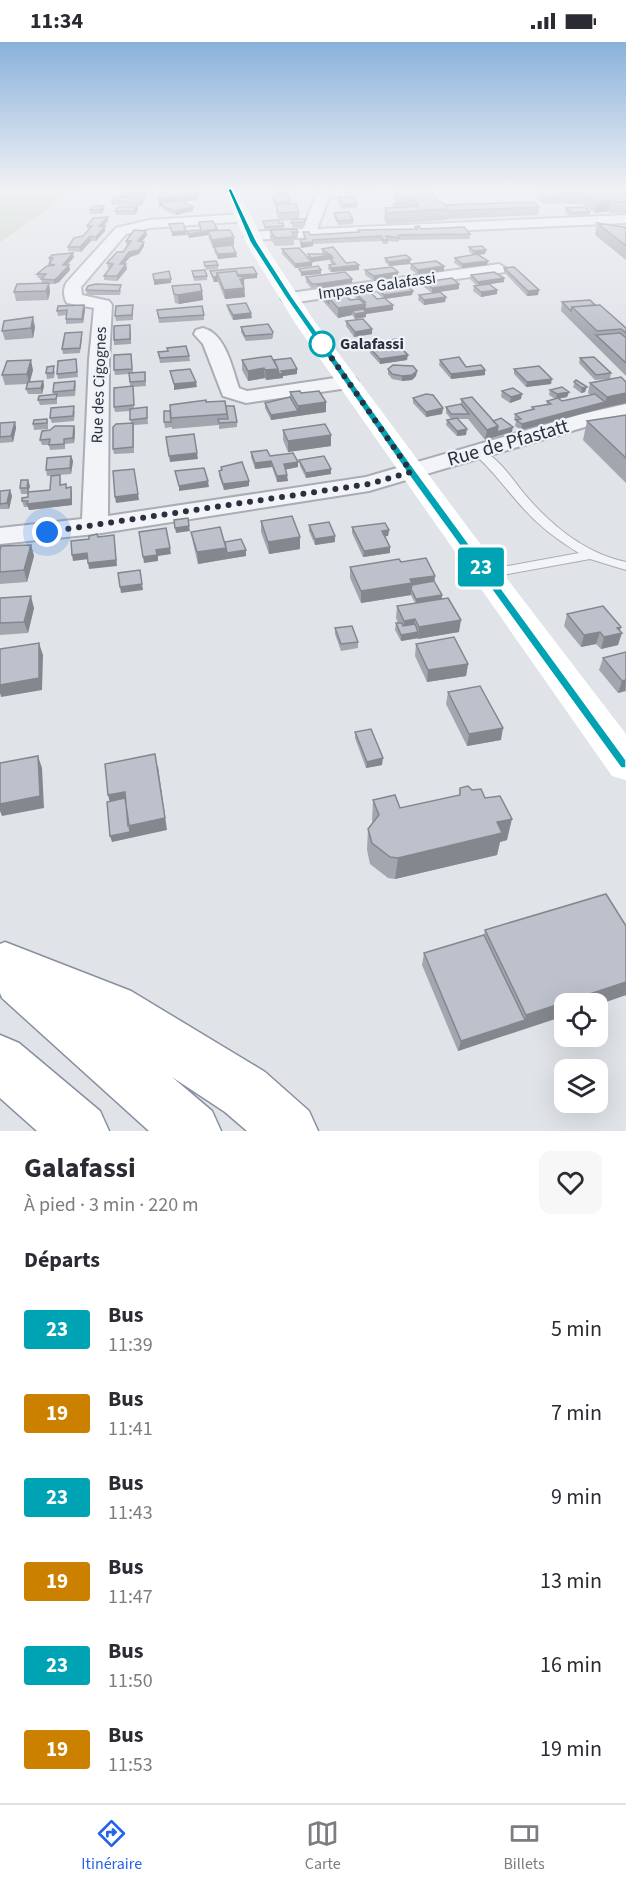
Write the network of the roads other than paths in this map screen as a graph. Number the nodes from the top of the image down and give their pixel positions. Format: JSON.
{"nodes":[{"id":1,"x":112,"y":241,"type":"edge"},
{"id":2,"x":255,"y":241,"type":"edge"},
{"id":3,"x":499,"y":269,"type":"dead end"},
{"id":4,"x":290,"y":298,"type":"junction"},
{"id":5,"x":203,"y":334,"type":"dead end"},
{"id":6,"x":348,"y":382,"type":"junction"},
{"id":7,"x":626,"y":411,"type":"edge"},
{"id":8,"x":478,"y":452,"type":"junction"},
{"id":9,"x":411,"y":472,"type":"junction"},
{"id":10,"x":95,"y":525,"type":"junction"},
{"id":11,"x":0,"y":536,"type":"edge"},
{"id":12,"x":592,"y":555,"type":"junction"},
{"id":13,"x":626,"y":566,"type":"edge"},
{"id":14,"x":486,"y":574,"type":"junction"},
{"id":15,"x":626,"y":764,"type":"edge"},
{"id":16,"x":3,"y":964,"type":"edge"},
{"id":17,"x":0,"y":1062,"type":"edge"},
{"id":18,"x":80,"y":1131,"type":"edge"},
{"id":19,"x":192,"y":1131,"type":"edge"},
{"id":20,"x":289,"y":1131,"type":"edge"}],
"edges":[{"from":1,"to":10,"type":"street","name":"Rue des Cigognes"},
{"from":2,"to":4,"type":"main road"},
{"from":3,"to":4,"type":"street","name":"Impasse Galafassi"},
{"from":4,"to":6,"type":"main road"},
{"from":5,"to":6,"type":"street"},
{"from":6,"to":9,"type":"main road"},
{"from":7,"to":8,"type":"street","name":"Rue de Pfastatt"},
{"from":8,"to":9,"type":"street","name":"Rue de Pfastatt"},
{"from":8,"to":12,"type":"lane"},
{"from":9,"to":10,"type":"street","name":"Rue de Pfastatt"},
{"from":9,"to":14,"type":"main road"},
{"from":10,"to":11,"type":"street","name":"Rue de Pfastatt"},
{"from":12,"to":13,"type":"lane"},
{"from":12,"to":14,"type":"lane"},
{"from":14,"to":15,"type":"main road"},
{"from":16,"to":19,"type":"main road"},
{"from":16,"to":20,"type":"main road"},
{"from":17,"to":18,"type":"main road"}]}
